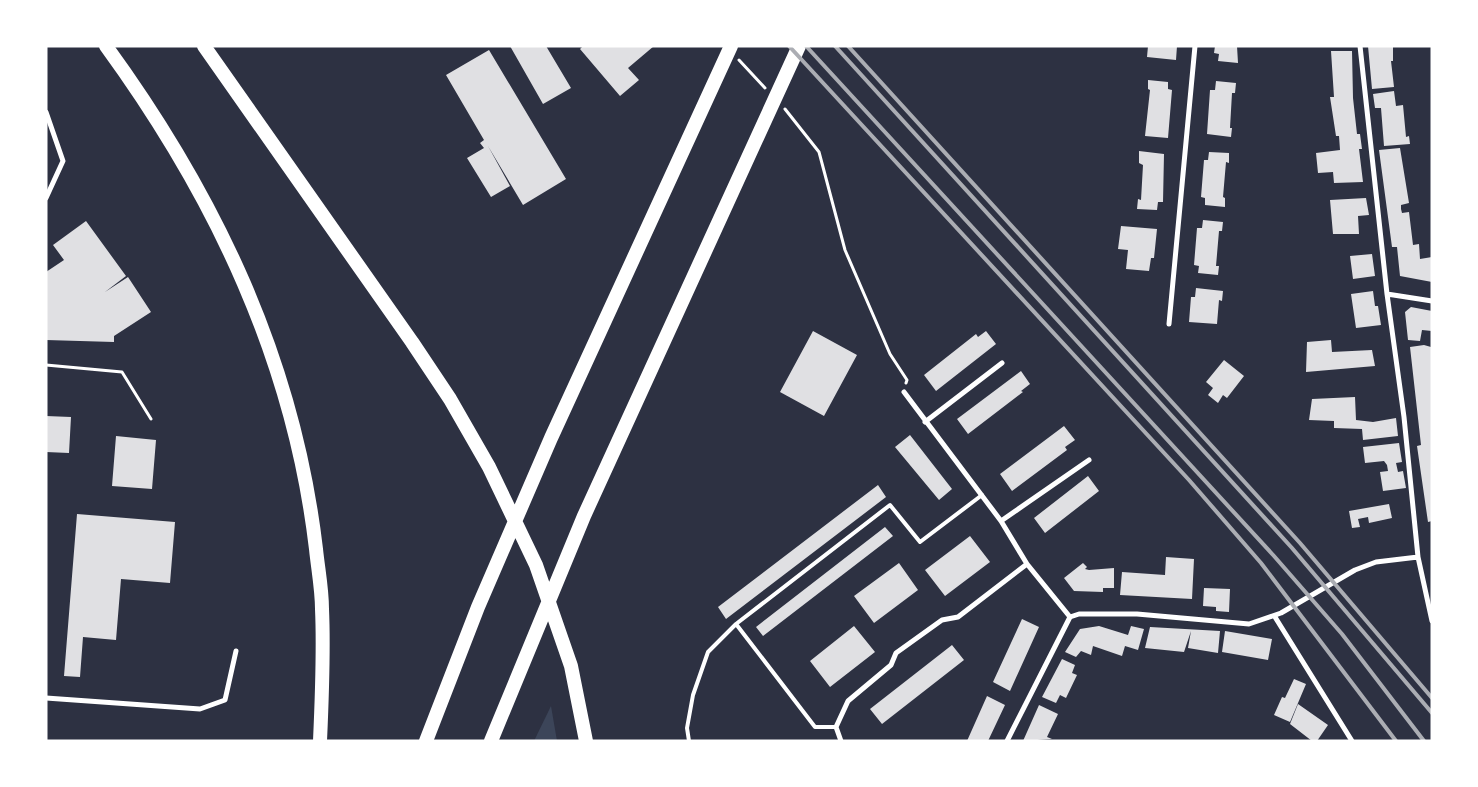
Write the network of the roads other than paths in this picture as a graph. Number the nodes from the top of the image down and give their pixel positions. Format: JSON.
{"nodes":[{"id":1,"x":106,"y":46,"type":"edge"},
{"id":2,"x":204,"y":46,"type":"edge"},
{"id":3,"x":799,"y":46,"type":"edge"},
{"id":4,"x":1195,"y":46,"type":"edge"},
{"id":5,"x":1360,"y":46,"type":"edge"},
{"id":6,"x":732,"y":50,"type":"edge"},
{"id":7,"x":46,"y":112,"type":"edge"},
{"id":8,"x":46,"y":198,"type":"edge"},
{"id":9,"x":1387,"y":294,"type":"junction"},
{"id":10,"x":1432,"y":301,"type":"edge"},
{"id":11,"x":1169,"y":324,"type":"dead end"},
{"id":12,"x":1002,"y":363,"type":"dead end"},
{"id":13,"x":904,"y":392,"type":"road end"},
{"id":14,"x":925,"y":422,"type":"junction"},
{"id":15,"x":1089,"y":460,"type":"dead end"},
{"id":16,"x":982,"y":495,"type":"junction"},
{"id":17,"x":1001,"y":521,"type":"junction"},
{"id":18,"x":1418,"y":557,"type":"junction"},
{"id":19,"x":1027,"y":564,"type":"junction"},
{"id":20,"x":1070,"y":617,"type":"junction"},
{"id":21,"x":1274,"y":617,"type":"junction"},
{"id":22,"x":1432,"y":621,"type":"edge"},
{"id":23,"x":736,"y":624,"type":"junction"},
{"id":24,"x":236,"y":651,"type":"dead end"},
{"id":25,"x":46,"y":698,"type":"edge"},
{"id":26,"x":836,"y":727,"type":"junction"},
{"id":27,"x":320,"y":741,"type":"edge"},
{"id":28,"x":426,"y":741,"type":"edge"},
{"id":29,"x":491,"y":741,"type":"edge"},
{"id":30,"x":586,"y":741,"type":"edge"},
{"id":31,"x":689,"y":741,"type":"edge"},
{"id":32,"x":842,"y":741,"type":"edge"},
{"id":33,"x":1007,"y":741,"type":"edge"},
{"id":34,"x":1352,"y":741,"type":"edge"}],
"edges":[{"from":1,"to":27,"type":"highway"},
{"from":2,"to":30,"type":"highway"},
{"from":3,"to":29,"type":"highway"},
{"from":4,"to":11,"type":"street"},
{"from":5,"to":9,"type":"street"},
{"from":6,"to":28,"type":"highway"},
{"from":7,"to":8,"type":"street"},
{"from":9,"to":10,"type":"street"},
{"from":9,"to":18,"type":"street"},
{"from":12,"to":14,"type":"street"},
{"from":13,"to":14,"type":"street"},
{"from":14,"to":16,"type":"street"},
{"from":15,"to":17,"type":"street"},
{"from":16,"to":17,"type":"street"},
{"from":16,"to":23,"type":"lane"},
{"from":17,"to":19,"type":"street"},
{"from":18,"to":21,"type":"street"},
{"from":18,"to":22,"type":"street"},
{"from":19,"to":20,"type":"street"},
{"from":19,"to":26,"type":"street"},
{"from":20,"to":21,"type":"street"},
{"from":20,"to":33,"type":"street"},
{"from":21,"to":34,"type":"street"},
{"from":23,"to":26,"type":"lane"},
{"from":23,"to":31,"type":"lane"},
{"from":24,"to":25,"type":"street"},
{"from":26,"to":32,"type":"street"}]}
